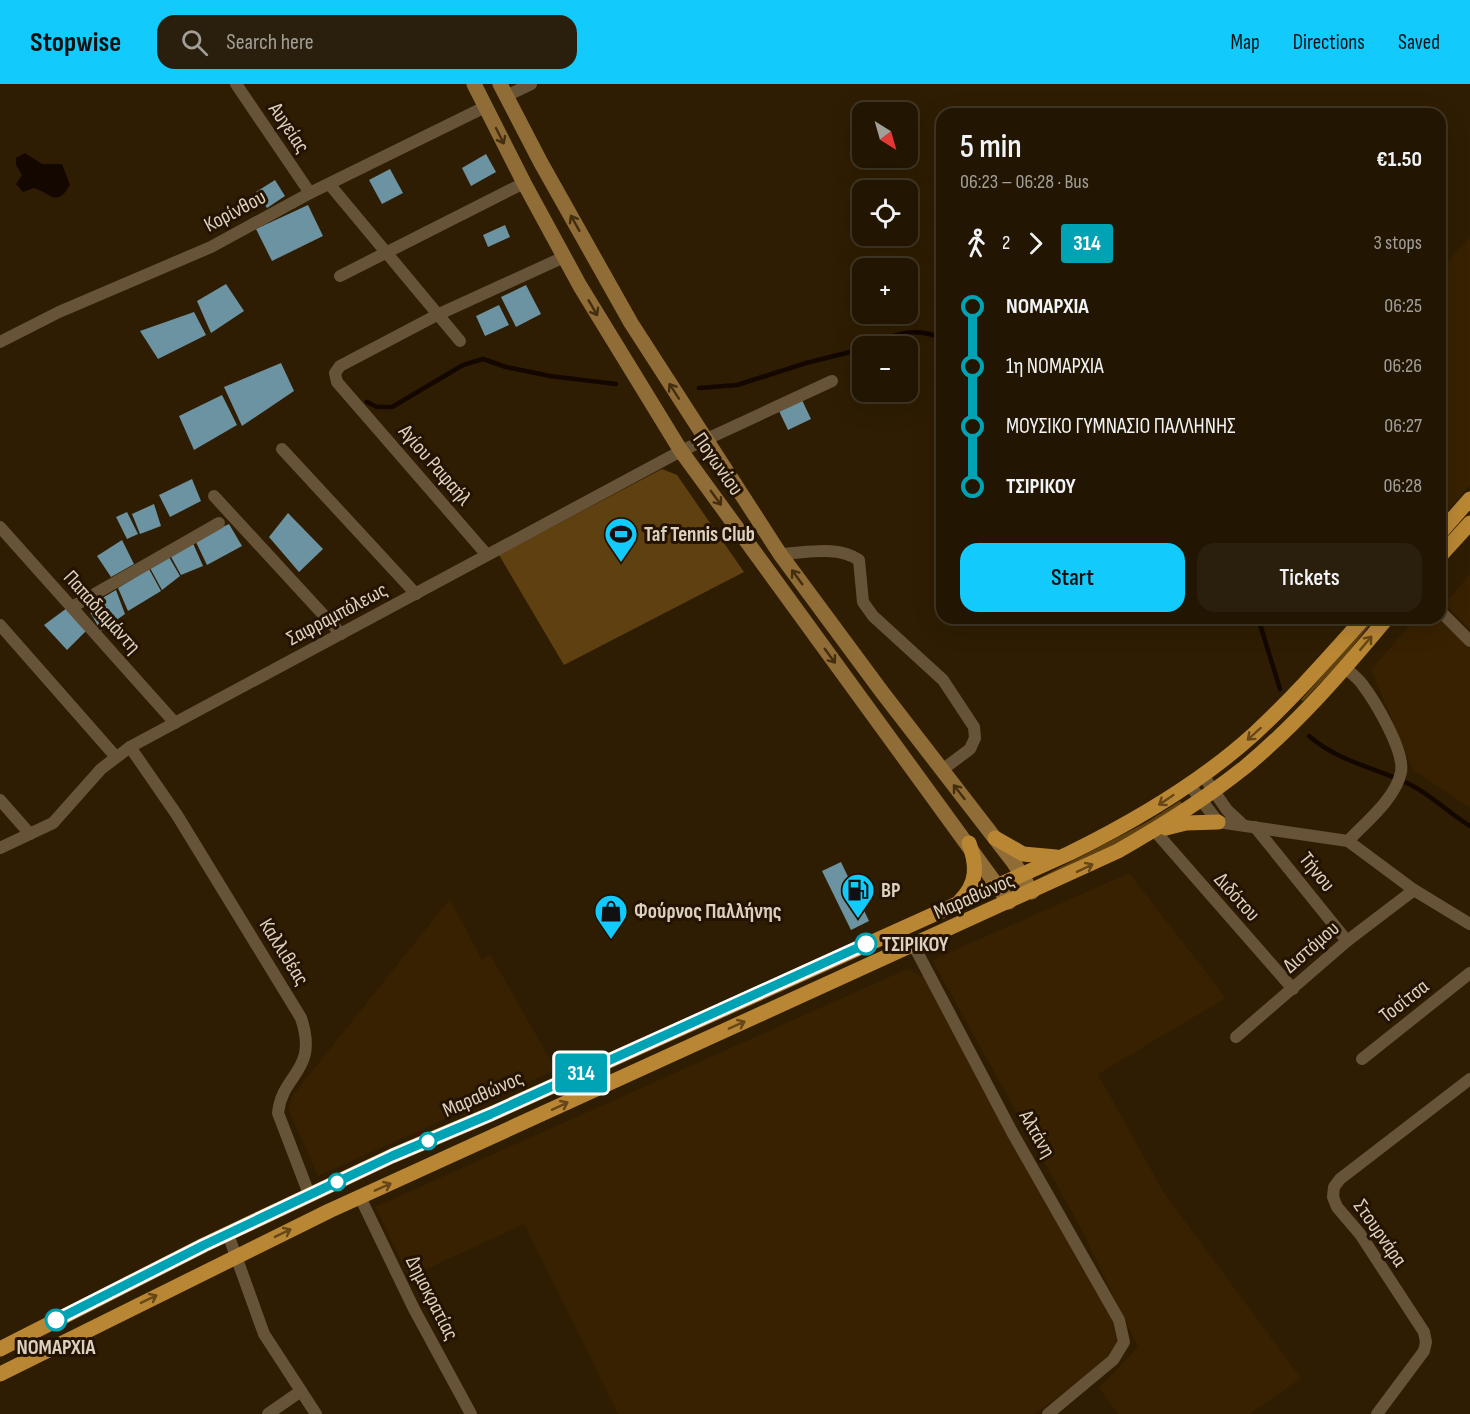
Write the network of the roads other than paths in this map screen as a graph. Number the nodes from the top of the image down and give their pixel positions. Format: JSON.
{"nodes":[{"id":1,"x":236,"y":84,"type":"edge"},
{"id":2,"x":474,"y":84,"type":"edge"},
{"id":3,"x":531,"y":84,"type":"edge"},
{"id":4,"x":503,"y":90,"type":"edge"},
{"id":5,"x":485,"y":107,"type":"junction"},
{"id":6,"x":524,"y":183,"type":"junction"},
{"id":7,"x":330,"y":185,"type":"junction"},
{"id":8,"x":310,"y":193,"type":"junction"},
{"id":9,"x":386,"y":253,"type":"junction"},
{"id":10,"x":564,"y":257,"type":"junction"},
{"id":11,"x":340,"y":276,"type":"dead end"},
{"id":12,"x":437,"y":315,"type":"junction"},
{"id":13,"x":460,"y":341,"type":"dead end"},
{"id":14,"x":0,"y":342,"type":"edge"},
{"id":15,"x":832,"y":381,"type":"dead end"},
{"id":16,"x":706,"y":440,"type":"junction"},
{"id":17,"x":282,"y":449,"type":"dead end"},
{"id":18,"x":681,"y":451,"type":"junction"},
{"id":19,"x":214,"y":496,"type":"dead end"},
{"id":20,"x":1470,"y":499,"type":"edge"},
{"id":21,"x":1470,"y":522,"type":"edge"},
{"id":22,"x":219,"y":523,"type":"dead end"},
{"id":23,"x":0,"y":526,"type":"edge"},
{"id":24,"x":1446,"y":526,"type":"edge"},
{"id":25,"x":1446,"y":549,"type":"edge"},
{"id":26,"x":780,"y":554,"type":"junction"},
{"id":27,"x":487,"y":555,"type":"junction"},
{"id":28,"x":416,"y":594,"type":"junction"},
{"id":29,"x":72,"y":608,"type":"junction"},
{"id":30,"x":1446,"y":617,"type":"edge"},
{"id":31,"x":1358,"y":624,"type":"edge"},
{"id":32,"x":1382,"y":624,"type":"edge"},
{"id":33,"x":0,"y":626,"type":"edge"},
{"id":34,"x":341,"y":634,"type":"junction"},
{"id":35,"x":1470,"y":641,"type":"edge"},
{"id":36,"x":1345,"y":668,"type":"junction"},
{"id":37,"x":175,"y":723,"type":"junction"},
{"id":38,"x":130,"y":747,"type":"junction"},
{"id":39,"x":116,"y":757,"type":"junction"},
{"id":40,"x":942,"y":770,"type":"junction"},
{"id":41,"x":1202,"y":774,"type":"junction"},
{"id":42,"x":1189,"y":784,"type":"junction"},
{"id":43,"x":1208,"y":795,"type":"junction"},
{"id":44,"x":0,"y":800,"type":"edge"},
{"id":45,"x":1218,"y":822,"type":"junction"},
{"id":46,"x":1242,"y":824,"type":"junction"},
{"id":47,"x":1255,"y":826,"type":"junction"},
{"id":48,"x":1154,"y":830,"type":"junction"},
{"id":49,"x":30,"y":834,"type":"junction"},
{"id":50,"x":995,"y":838,"type":"junction"},
{"id":51,"x":1348,"y":841,"type":"junction"},
{"id":52,"x":969,"y":843,"type":"junction"},
{"id":53,"x":0,"y":848,"type":"edge"},
{"id":54,"x":1070,"y":853,"type":"junction"},
{"id":55,"x":1021,"y":875,"type":"junction"},
{"id":56,"x":998,"y":885,"type":"junction"},
{"id":57,"x":1414,"y":890,"type":"junction"},
{"id":58,"x":1032,"y":892,"type":"junction"},
{"id":59,"x":959,"y":902,"type":"junction"},
{"id":60,"x":1009,"y":902,"type":"junction"},
{"id":61,"x":1470,"y":924,"type":"edge"},
{"id":62,"x":1347,"y":941,"type":"junction"},
{"id":63,"x":914,"y":946,"type":"junction"},
{"id":64,"x":1470,"y":973,"type":"edge"},
{"id":65,"x":1293,"y":989,"type":"junction"},
{"id":66,"x":1236,"y":1037,"type":"dead end"},
{"id":67,"x":1362,"y":1059,"type":"dead end"},
{"id":68,"x":1470,"y":1079,"type":"edge"},
{"id":69,"x":309,"y":1194,"type":"junction"},
{"id":70,"x":360,"y":1197,"type":"junction"},
{"id":71,"x":228,"y":1234,"type":"junction"},
{"id":72,"x":236,"y":1256,"type":"junction"},
{"id":73,"x":0,"y":1349,"type":"edge"},
{"id":74,"x":0,"y":1374,"type":"edge"},
{"id":75,"x":301,"y":1391,"type":"junction"},
{"id":76,"x":268,"y":1414,"type":"edge"},
{"id":77,"x":316,"y":1414,"type":"edge"},
{"id":78,"x":471,"y":1414,"type":"edge"},
{"id":79,"x":1048,"y":1414,"type":"edge"},
{"id":80,"x":1377,"y":1414,"type":"edge"}],
"edges":[{"from":1,"to":8,"type":"street","name":"Αυγείας"},
{"from":2,"to":5,"type":"main road","name":"Πογωνίου"},
{"from":3,"to":4,"type":"street"},
{"from":16,"to":4,"type":"main road","name":"Πογωνίου","one_way":true},
{"from":5,"to":6,"type":"main road","name":"Πογωνίου","one_way":true},
{"from":5,"to":7,"type":"street","name":"Κορίνθου"},
{"from":6,"to":9,"type":"street"},
{"from":6,"to":10,"type":"main road","name":"Πογωνίου"},
{"from":7,"to":8,"type":"street","name":"Κορίνθου"},
{"from":7,"to":9,"type":"street"},
{"from":8,"to":14,"type":"street","name":"Κορίνθου"},
{"from":9,"to":11,"type":"street"},
{"from":9,"to":12,"type":"street"},
{"from":10,"to":12,"type":"street"},
{"from":10,"to":18,"type":"main road","name":"Πογωνίου","one_way":true},
{"from":12,"to":13,"type":"street"},
{"from":12,"to":27,"type":"street","name":"Αγίου Ραφαήλ"},
{"from":15,"to":16,"type":"street"},
{"from":16,"to":18,"type":"street","name":"Σαφραμπόλεως"},
{"from":16,"to":26,"type":"main road","name":"Πογωνίου"},
{"from":17,"to":28,"type":"street"},
{"from":18,"to":27,"type":"street","name":"Σαφραμπόλεως"},
{"from":18,"to":52,"type":"main road","name":"Πογωνίου","one_way":true},
{"from":19,"to":34,"type":"street"},
{"from":20,"to":24,"type":"main road"},
{"from":21,"to":25,"type":"main road"},
{"from":22,"to":29,"type":"street"},
{"from":23,"to":29,"type":"street","name":"Παπαδιαμάντη"},
{"from":40,"to":26,"type":"main road","name":"Πογωνίου","one_way":true},
{"from":26,"to":40,"type":"street"},
{"from":27,"to":28,"type":"street","name":"Σαφραμπόλεως"},
{"from":28,"to":34,"type":"street","name":"Σαφραμπόλεως"},
{"from":29,"to":37,"type":"street","name":"Παπαδιαμάντη"},
{"from":30,"to":35,"type":"street"},
{"from":31,"to":41,"type":"main road","name":"Μαραθώνος","one_way":true},
{"from":36,"to":32,"type":"main road","name":"Μαραθώνος","one_way":true},
{"from":33,"to":39,"type":"street"},
{"from":34,"to":37,"type":"street","name":"Σαφραμπόλεως"},
{"from":36,"to":43,"type":"main road","name":"Μαραθώνος"},
{"from":36,"to":51,"type":"street"},
{"from":37,"to":38,"type":"street","name":"Σαφραμπόλεως"},
{"from":38,"to":39,"type":"street","name":"Σαφραμπόλεως"},
{"from":38,"to":69,"type":"street","name":"Καλλιθέας"},
{"from":39,"to":49,"type":"street","name":"Σαφραμπόλεως"},
{"from":50,"to":40,"type":"main road","name":"Πογωνίου","one_way":true},
{"from":41,"to":42,"type":"main road","name":"Μαραθώνος"},
{"from":41,"to":43,"type":"street"},
{"from":42,"to":43,"type":"street"},
{"from":42,"to":54,"type":"main road","name":"Μαραθώνος","one_way":true},
{"from":43,"to":45,"type":"street"},
{"from":43,"to":46,"type":"street"},
{"from":43,"to":48,"type":"main road","name":"Μαραθώνος"},
{"from":44,"to":49,"type":"street"},
{"from":45,"to":46,"type":"street"},
{"from":45,"to":48,"type":"main road"},
{"from":46,"to":47,"type":"street"},
{"from":47,"to":51,"type":"street"},
{"from":47,"to":62,"type":"street","name":"Τήνου"},
{"from":58,"to":48,"type":"main road","name":"Μαραθώνος","one_way":true},
{"from":48,"to":65,"type":"street","name":"Διδότου"},
{"from":49,"to":53,"type":"street","name":"Σαφραμπόλεως"},
{"from":50,"to":54,"type":"main road"},
{"from":50,"to":55,"type":"main road","name":"Πογωνίου"},
{"from":51,"to":57,"type":"street"},
{"from":52,"to":56,"type":"main road","name":"Πογωνίου"},
{"from":52,"to":59,"type":"main road"},
{"from":54,"to":55,"type":"main road","name":"Μαραθώνος"},
{"from":55,"to":56,"type":"main road","name":"Μαραθώνος"},
{"from":55,"to":58,"type":"main road","name":"Πογωνίου"},
{"from":56,"to":59,"type":"main road","name":"Μαραθώνος"},
{"from":56,"to":60,"type":"main road","name":"Πογωνίου"},
{"from":57,"to":61,"type":"street"},
{"from":57,"to":62,"type":"street","name":"Διστόμου"},
{"from":58,"to":60,"type":"main road","name":"Μαραθώνος"},
{"from":59,"to":69,"type":"main road","name":"Μαραθώνος"},
{"from":60,"to":63,"type":"main road","name":"Μαραθώνος"},
{"from":62,"to":65,"type":"street","name":"Διστόμου"},
{"from":70,"to":63,"type":"main road","name":"Μαραθώνος","one_way":true},
{"from":63,"to":79,"type":"street","name":"Αλτάνη"},
{"from":64,"to":67,"type":"street","name":"Τοσίτσα"},
{"from":65,"to":66,"type":"street","name":"Διστόμου"},
{"from":68,"to":80,"type":"street","name":"Στουρνάρα"},
{"from":69,"to":71,"type":"main road","name":"Μαραθώνος"},
{"from":72,"to":70,"type":"main road","name":"Μαραθώνος","one_way":true},
{"from":70,"to":78,"type":"street","name":"Δημοκρατίας"},
{"from":71,"to":72,"type":"street"},
{"from":71,"to":73,"type":"main road","name":"Μαραθώνος"},
{"from":74,"to":72,"type":"main road","name":"Μαραθώνος","one_way":true},
{"from":72,"to":75,"type":"street"},
{"from":75,"to":76,"type":"street"},
{"from":75,"to":77,"type":"street"}]}
